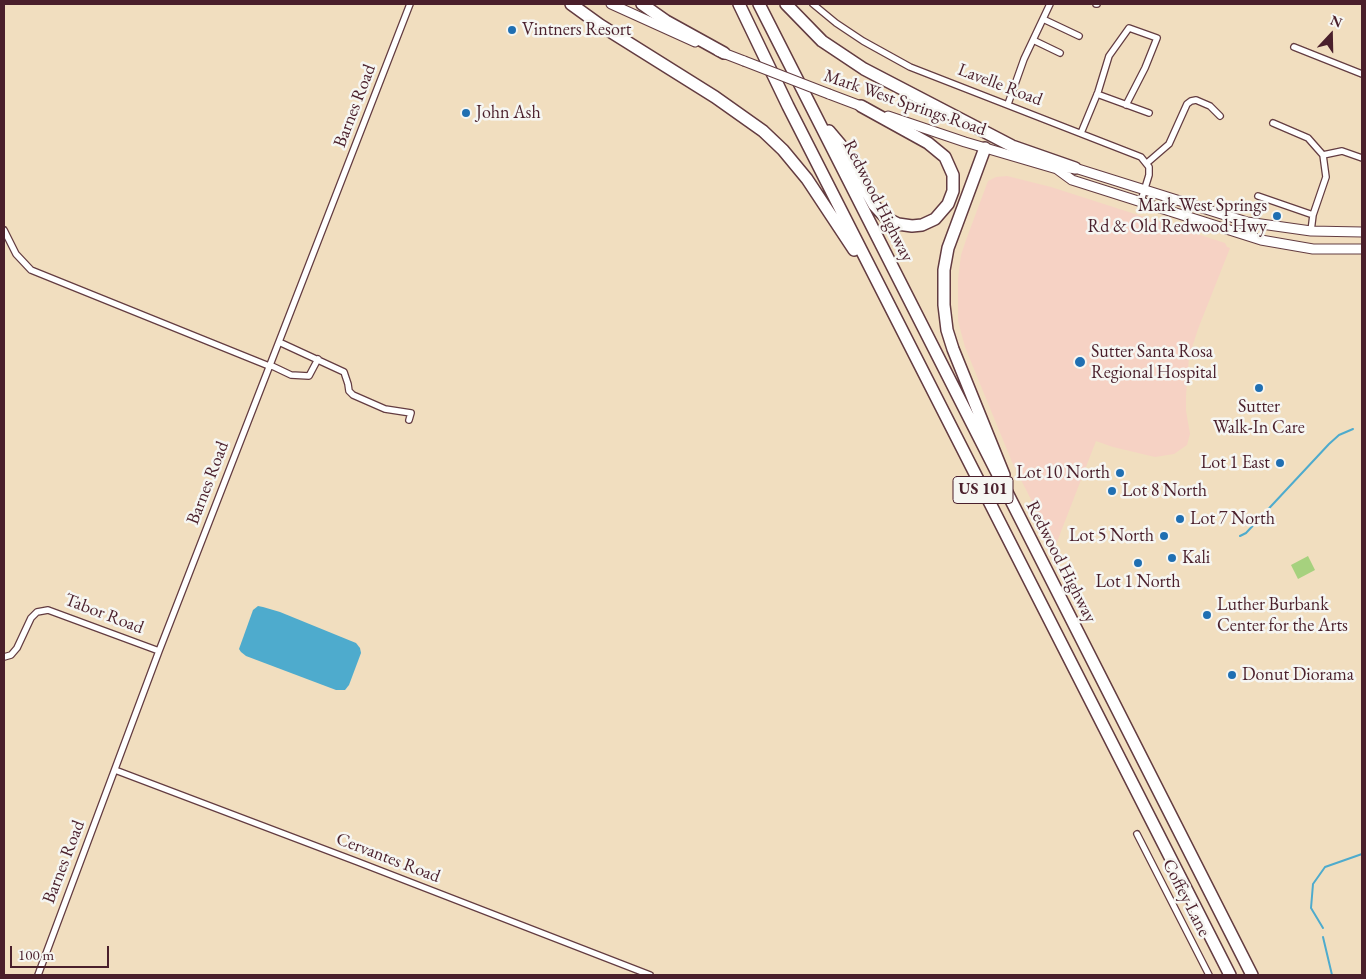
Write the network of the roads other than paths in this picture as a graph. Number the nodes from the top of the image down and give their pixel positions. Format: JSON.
{"nodes":[{"id":1,"x":410,"y":4,"type":"edge"},
{"id":2,"x":571,"y":4,"type":"edge"},
{"id":3,"x":611,"y":4,"type":"edge"},
{"id":4,"x":642,"y":4,"type":"edge"},
{"id":5,"x":732,"y":4,"type":"edge"},
{"id":6,"x":739,"y":4,"type":"edge"},
{"id":7,"x":758,"y":4,"type":"edge"},
{"id":8,"x":786,"y":4,"type":"edge"},
{"id":9,"x":812,"y":4,"type":"edge"},
{"id":10,"x":1050,"y":4,"type":"edge"},
{"id":11,"x":1043,"y":19,"type":"junction"},
{"id":12,"x":1079,"y":36,"type":"dead end"},
{"id":13,"x":756,"y":39,"type":"junction"},
{"id":14,"x":1033,"y":40,"type":"junction"},
{"id":15,"x":1294,"y":47,"type":"dead end"},
{"id":16,"x":724,"y":53,"type":"junction"},
{"id":17,"x":1060,"y":53,"type":"dead end"},
{"id":18,"x":1362,"y":74,"type":"edge"},
{"id":19,"x":1097,"y":94,"type":"junction"},
{"id":20,"x":1008,"y":104,"type":"junction"},
{"id":21,"x":1126,"y":105,"type":"junction"},
{"id":22,"x":861,"y":106,"type":"junction"},
{"id":23,"x":1149,"y":113,"type":"dead end"},
{"id":24,"x":816,"y":115,"type":"junction"},
{"id":25,"x":1220,"y":116,"type":"dead end"},
{"id":26,"x":1273,"y":123,"type":"dead end"},
{"id":27,"x":1082,"y":133,"type":"junction"},
{"id":28,"x":985,"y":148,"type":"junction"},
{"id":29,"x":1323,"y":154,"type":"junction"},
{"id":30,"x":1362,"y":158,"type":"edge"},
{"id":31,"x":1147,"y":163,"type":"junction"},
{"id":32,"x":1075,"y":168,"type":"junction"},
{"id":33,"x":1057,"y":169,"type":"junction"},
{"id":34,"x":1145,"y":190,"type":"junction"},
{"id":35,"x":1258,"y":196,"type":"dead end"},
{"id":36,"x":1141,"y":201,"type":"junction"},
{"id":37,"x":1313,"y":215,"type":"junction"},
{"id":38,"x":4,"y":230,"type":"edge"},
{"id":39,"x":1311,"y":231,"type":"junction"},
{"id":40,"x":1362,"y":232,"type":"edge"},
{"id":41,"x":1362,"y":249,"type":"edge"},
{"id":42,"x":890,"y":306,"type":"junction"},
{"id":43,"x":279,"y":342,"type":"junction"},
{"id":44,"x":318,"y":359,"type":"junction"},
{"id":45,"x":270,"y":365,"type":"junction"},
{"id":46,"x":409,"y":420,"type":"dead end"},
{"id":47,"x":1017,"y":514,"type":"junction"},
{"id":48,"x":159,"y":651,"type":"junction"},
{"id":49,"x":4,"y":657,"type":"edge"},
{"id":50,"x":115,"y":770,"type":"junction"},
{"id":51,"x":1137,"y":834,"type":"dead end"},
{"id":52,"x":38,"y":975,"type":"edge"},
{"id":53,"x":650,"y":975,"type":"edge"},
{"id":54,"x":1209,"y":975,"type":"edge"},
{"id":55,"x":1230,"y":975,"type":"edge"},
{"id":56,"x":1252,"y":975,"type":"edge"}],
"edges":[{"from":1,"to":43,"type":"street","name":"Barnes Road"},
{"from":2,"to":42,"type":"highway"},
{"from":3,"to":16,"type":"main road","name":"Mark West Springs Road"},
{"from":4,"to":16,"type":"highway"},
{"from":5,"to":13,"type":"highway"},
{"from":6,"to":13,"type":"highway","name":"Redwood Highway","number":"US 101"},
{"from":7,"to":24,"type":"highway","name":"Redwood Highway","number":"US 101"},
{"from":8,"to":32,"type":"highway"},
{"from":9,"to":20,"type":"street","name":"Lavelle Road"},
{"from":10,"to":11,"type":"street"},
{"from":11,"to":12,"type":"street"},
{"from":11,"to":14,"type":"street"},
{"from":13,"to":42,"type":"highway","name":"Redwood Highway","number":"US 101"},
{"from":14,"to":17,"type":"street"},
{"from":14,"to":20,"type":"street"},
{"from":15,"to":18,"type":"street"},
{"from":16,"to":22,"type":"main road","name":"Mark West Springs Road","bridge":true},
{"from":19,"to":21,"type":"street"},
{"from":19,"to":21,"type":"street"},
{"from":19,"to":27,"type":"street"},
{"from":20,"to":27,"type":"street","name":"Lavelle Road"},
{"from":21,"to":23,"type":"street"},
{"from":22,"to":24,"type":"highway"},
{"from":22,"to":28,"type":"main road","name":"Mark West Springs Road"},
{"from":24,"to":47,"type":"highway","name":"Redwood Highway","number":"US 101"},
{"from":25,"to":31,"type":"street"},
{"from":26,"to":29,"type":"street"},
{"from":27,"to":31,"type":"street","name":"Lavelle Road"},
{"from":28,"to":33,"type":"main road","name":"Mark West Springs Road"},
{"from":28,"to":47,"type":"highway"},
{"from":29,"to":30,"type":"street"},
{"from":29,"to":37,"type":"street"},
{"from":31,"to":34,"type":"street"},
{"from":32,"to":33,"type":"main road","name":"Mark West Springs Road"},
{"from":32,"to":34,"type":"main road","name":"Mark West Springs Road"},
{"from":33,"to":36,"type":"main road","name":"Mark West Springs Road"},
{"from":34,"to":36,"type":"street"},
{"from":34,"to":39,"type":"main road","name":"Mark West Springs Road"},
{"from":35,"to":37,"type":"street"},
{"from":36,"to":41,"type":"main road","name":"Mark West Springs Road"},
{"from":37,"to":39,"type":"street"},
{"from":38,"to":45,"type":"street"},
{"from":39,"to":40,"type":"main road","name":"Mark West Springs Road"},
{"from":42,"to":55,"type":"highway","name":"Redwood Highway","number":"US 101"},
{"from":43,"to":44,"type":"street"},
{"from":43,"to":45,"type":"street","name":"Barnes Road"},
{"from":44,"to":45,"type":"street"},
{"from":44,"to":46,"type":"street"},
{"from":45,"to":48,"type":"street","name":"Barnes Road"},
{"from":47,"to":56,"type":"highway","name":"Redwood Highway","number":"US 101"},
{"from":48,"to":49,"type":"street","name":"Tabor Road"},
{"from":48,"to":50,"type":"street","name":"Barnes Road"},
{"from":50,"to":52,"type":"street","name":"Barnes Road"},
{"from":50,"to":53,"type":"street","name":"Cervantes Road"},
{"from":51,"to":54,"type":"street","name":"Coffey Lane"}]}
